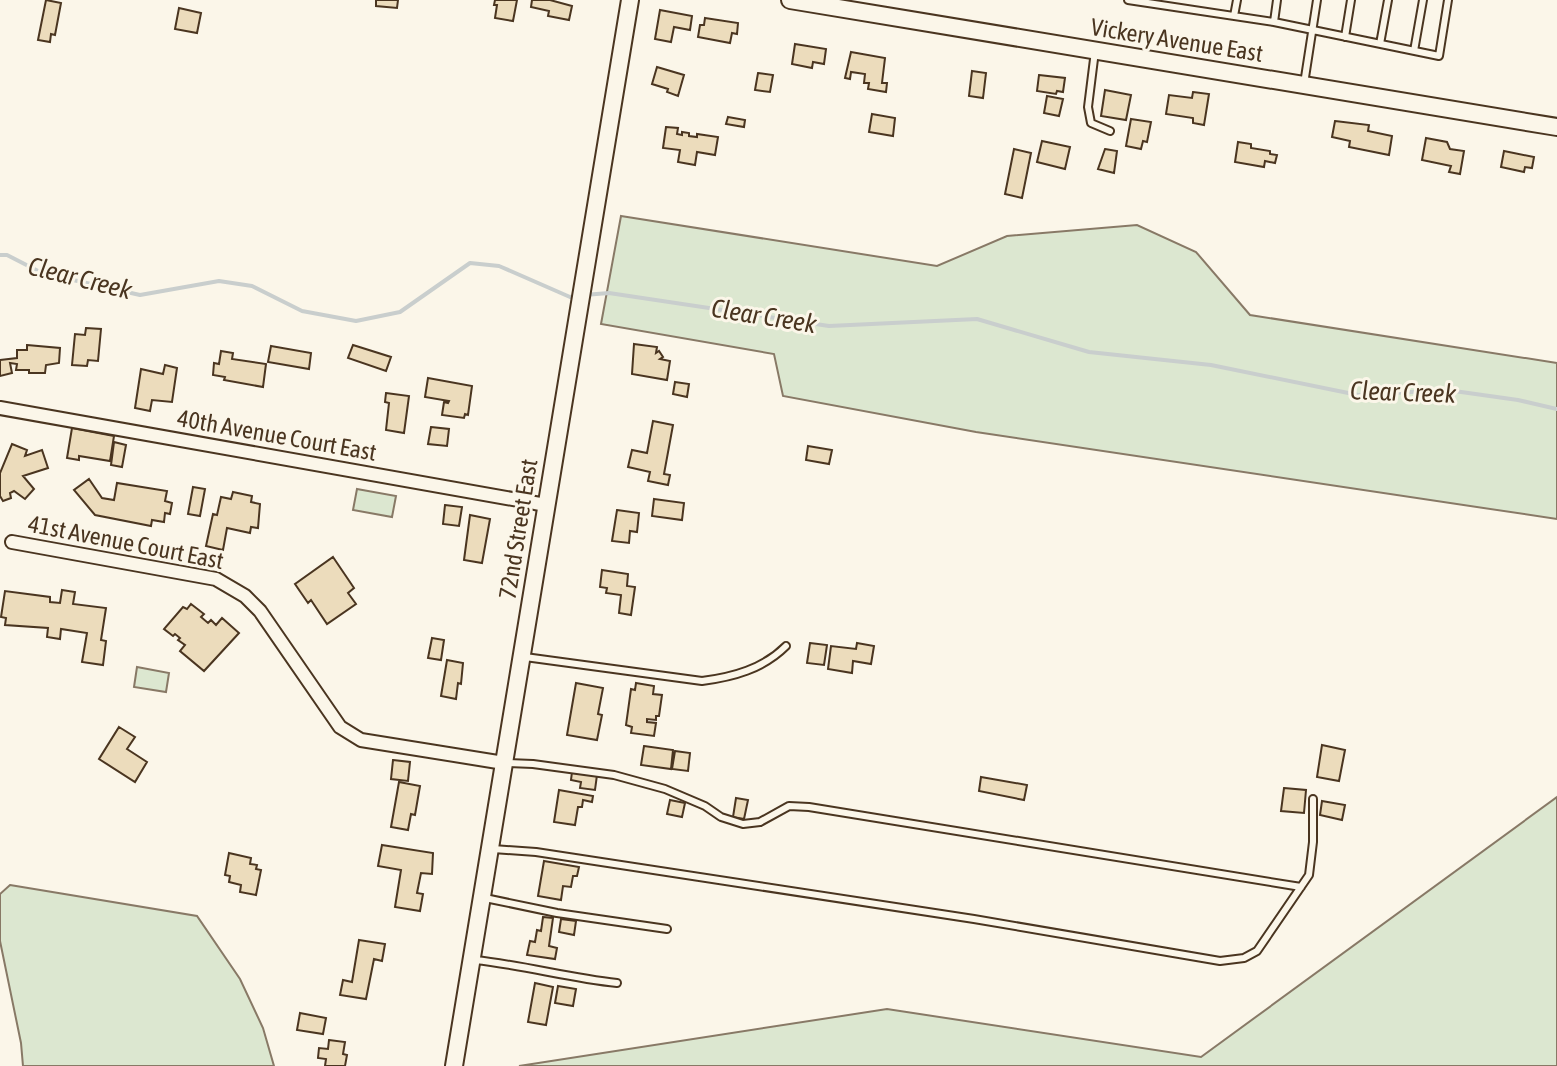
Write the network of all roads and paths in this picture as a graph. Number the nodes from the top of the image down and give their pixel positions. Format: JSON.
{"nodes":[{"id":1,"x":630,"y":0,"type":"edge"},
{"id":2,"x":790,"y":0,"type":"edge"},
{"id":3,"x":1128,"y":0,"type":"edge"},
{"id":4,"x":1237,"y":0,"type":"edge"},
{"id":5,"x":1277,"y":0,"type":"edge"},
{"id":6,"x":1317,"y":0,"type":"edge"},
{"id":7,"x":1351,"y":0,"type":"edge"},
{"id":8,"x":1388,"y":0,"type":"edge"},
{"id":9,"x":1423,"y":0,"type":"edge"},
{"id":10,"x":1448,"y":0,"type":"edge"},
{"id":11,"x":879,"y":7,"type":"edge"},
{"id":12,"x":1234,"y":16,"type":"junction"},
{"id":13,"x":1274,"y":22,"type":"junction"},
{"id":14,"x":1312,"y":30,"type":"junction"},
{"id":15,"x":1345,"y":37,"type":"junction"},
{"id":16,"x":1380,"y":44,"type":"junction"},
{"id":17,"x":1095,"y":51,"type":"junction"},
{"id":18,"x":1414,"y":51,"type":"junction"},
{"id":19,"x":1304,"y":84,"type":"junction"},
{"id":20,"x":1557,"y":127,"type":"edge"},
{"id":21,"x":1110,"y":131,"type":"dead end"},
{"id":22,"x":0,"y":408,"type":"edge"},
{"id":23,"x":546,"y":505,"type":"junction"},
{"id":24,"x":12,"y":542,"type":"dead end"},
{"id":25,"x":786,"y":646,"type":"dead end"},
{"id":26,"x":522,"y":656,"type":"junction"},
{"id":27,"x":504,"y":763,"type":"junction"},
{"id":28,"x":1313,"y":799,"type":"dead end"},
{"id":29,"x":490,"y":848,"type":"junction"},
{"id":30,"x":1301,"y":887,"type":"junction"},
{"id":31,"x":482,"y":897,"type":"junction"},
{"id":32,"x":667,"y":929,"type":"dead end"},
{"id":33,"x":471,"y":959,"type":"junction"},
{"id":34,"x":617,"y":983,"type":"dead end"},
{"id":35,"x":454,"y":1066,"type":"edge"}],
"edges":[{"from":1,"to":23,"type":"main road","name":"72nd Street East"},
{"from":2,"to":11,"type":"main road","name":"Vickery Avenue East"},
{"from":3,"to":12,"type":"lane"},
{"from":4,"to":12,"type":"lane"},
{"from":5,"to":13,"type":"lane"},
{"from":6,"to":14,"type":"lane"},
{"from":7,"to":15,"type":"lane"},
{"from":8,"to":16,"type":"lane"},
{"from":9,"to":18,"type":"lane"},
{"from":10,"to":18,"type":"lane"},
{"from":11,"to":17,"type":"main road","name":"Vickery Avenue East"},
{"from":12,"to":13,"type":"lane"},
{"from":13,"to":14,"type":"lane"},
{"from":14,"to":15,"type":"lane"},
{"from":14,"to":19,"type":"lane"},
{"from":15,"to":16,"type":"lane"},
{"from":16,"to":18,"type":"lane"},
{"from":17,"to":19,"type":"main road","name":"Vickery Avenue East"},
{"from":17,"to":21,"type":"lane"},
{"from":19,"to":20,"type":"main road","name":"Vickery Avenue East"},
{"from":22,"to":23,"type":"street","name":"40th Avenue Court East"},
{"from":23,"to":26,"type":"main road","name":"72nd Street East"},
{"from":24,"to":27,"type":"street","name":"41st Avenue Court East"},
{"from":25,"to":26,"type":"lane"},
{"from":26,"to":27,"type":"main road","name":"72nd Street East"},
{"from":27,"to":29,"type":"main road","name":"72nd Street East"},
{"from":27,"to":30,"type":"lane"},
{"from":28,"to":30,"type":"lane"},
{"from":29,"to":30,"type":"lane"},
{"from":29,"to":31,"type":"main road","name":"72nd Street East"},
{"from":31,"to":32,"type":"lane"},
{"from":31,"to":33,"type":"main road","name":"72nd Street East"},
{"from":33,"to":34,"type":"lane"},
{"from":33,"to":35,"type":"main road","name":"72nd Street East"}]}
